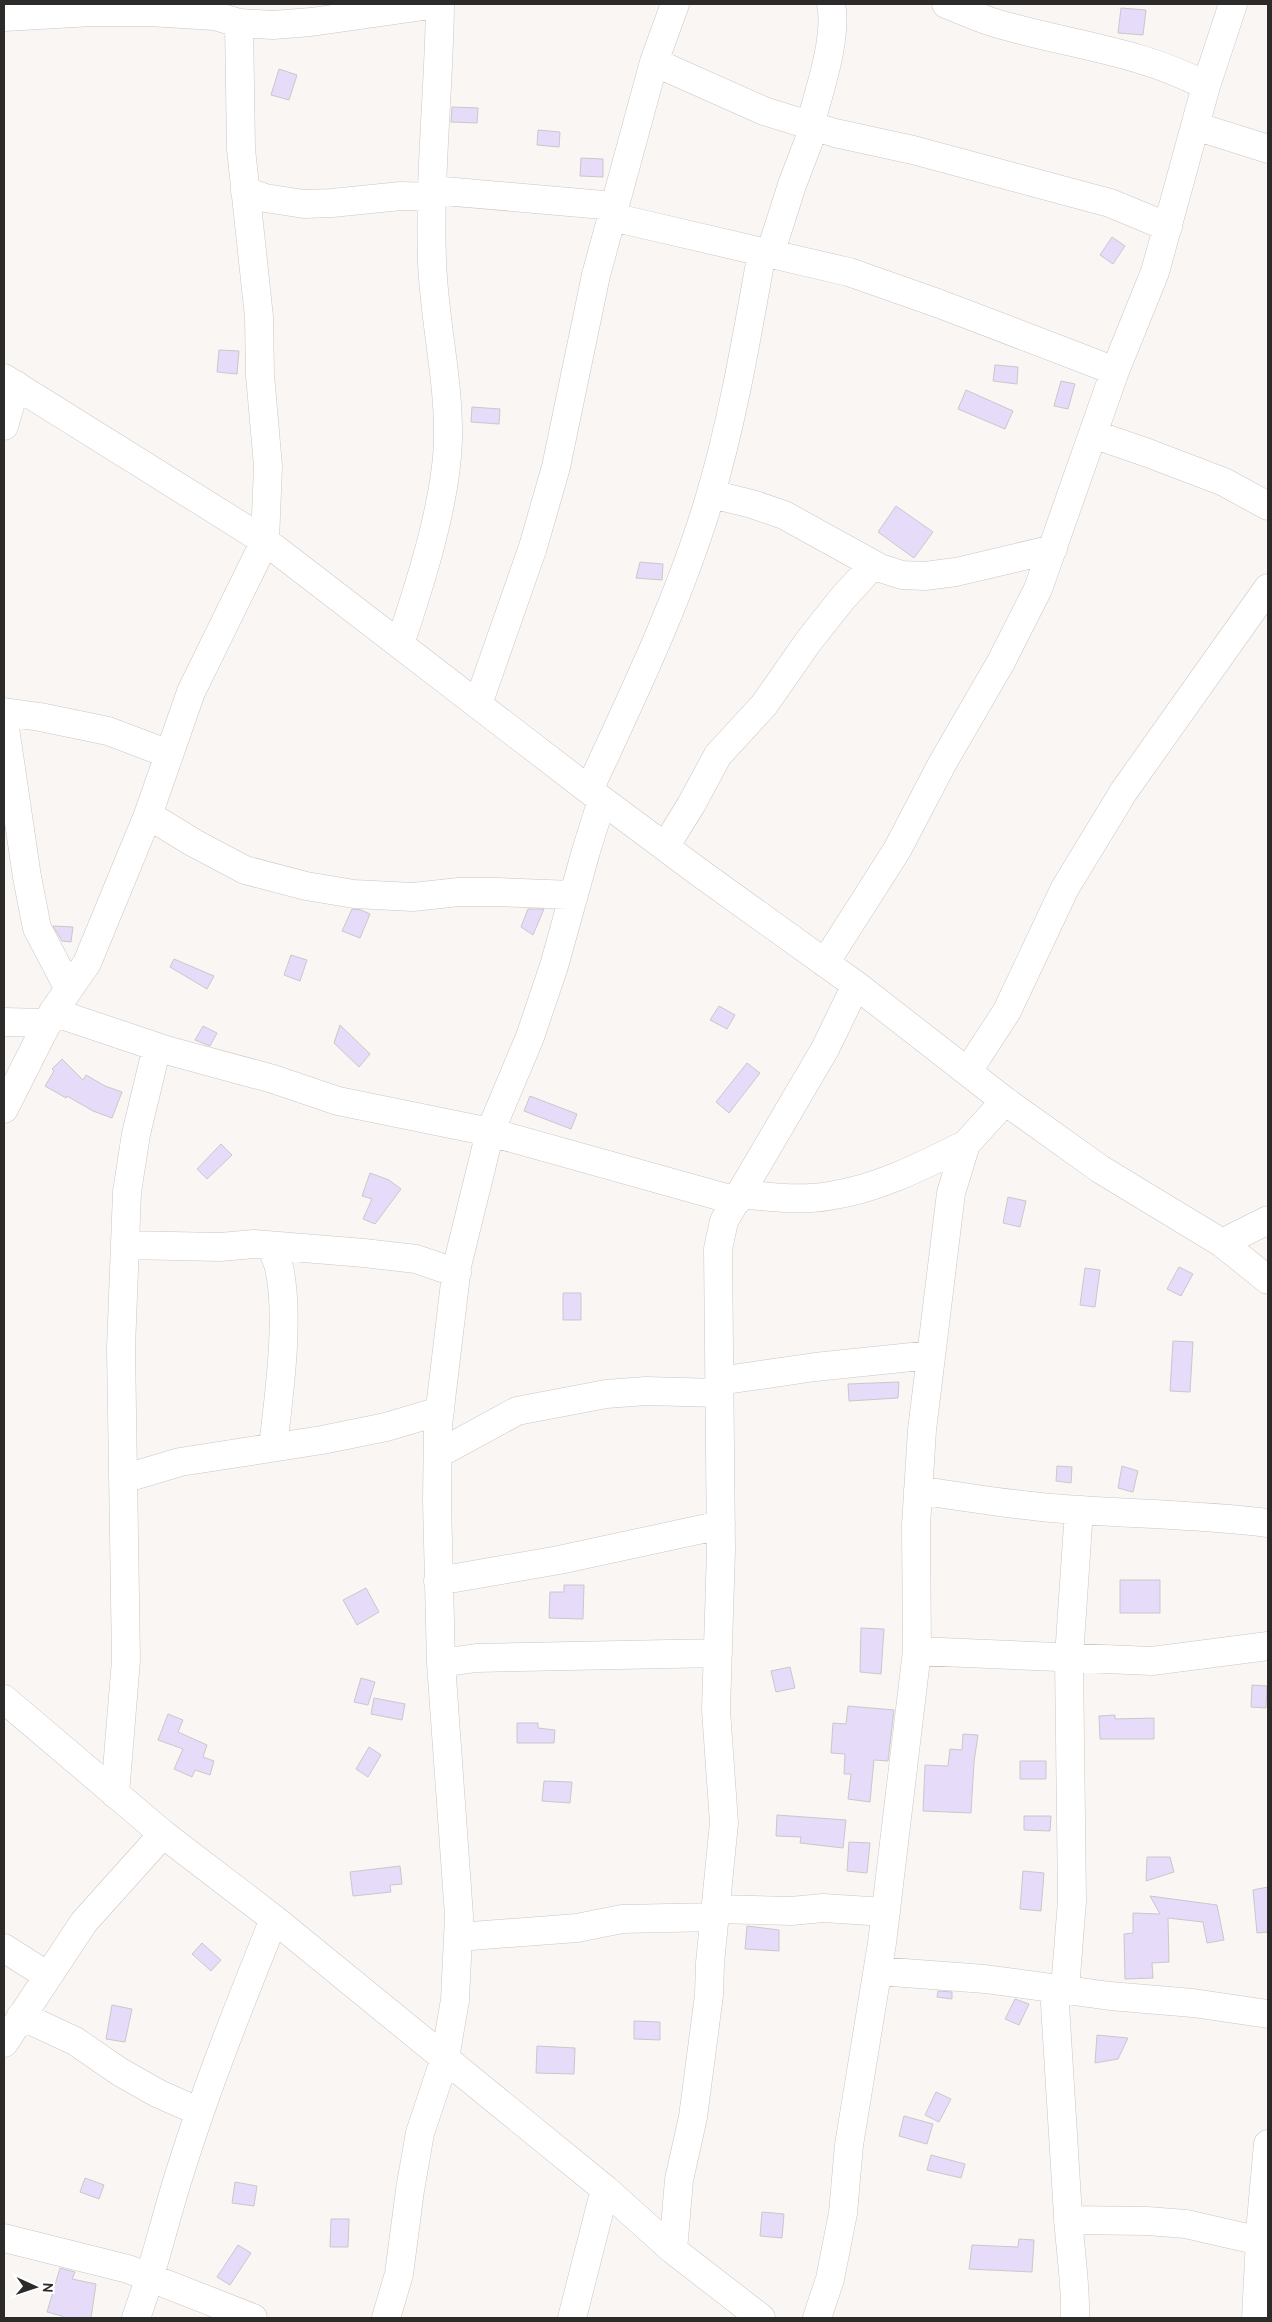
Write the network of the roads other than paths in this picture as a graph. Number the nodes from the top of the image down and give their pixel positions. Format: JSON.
{"nodes":[{"id":1,"x":439,"y":4,"type":"edge"},
{"id":2,"x":675,"y":4,"type":"edge"},
{"id":3,"x":831,"y":4,"type":"edge"},
{"id":4,"x":946,"y":4,"type":"edge"},
{"id":5,"x":1233,"y":4,"type":"edge"},
{"id":6,"x":106,"y":8,"type":"edge"},
{"id":7,"x":4,"y":17,"type":"edge"},
{"id":8,"x":239,"y":23,"type":"junction"},
{"id":9,"x":654,"y":62,"type":"junction"},
{"id":10,"x":1206,"y":86,"type":"junction"},
{"id":11,"x":812,"y":126,"type":"junction"},
{"id":12,"x":1195,"y":126,"type":"junction"},
{"id":13,"x":1268,"y":149,"type":"edge"},
{"id":14,"x":245,"y":190,"type":"junction"},
{"id":15,"x":432,"y":193,"type":"junction"},
{"id":16,"x":614,"y":212,"type":"junction"},
{"id":17,"x":1168,"y":227,"type":"junction"},
{"id":18,"x":766,"y":254,"type":"junction"},
{"id":19,"x":1115,"y":371,"type":"junction"},
{"id":20,"x":10,"y":382,"type":"edge"},
{"id":21,"x":4,"y":426,"type":"edge"},
{"id":22,"x":1093,"y":434,"type":"junction"},
{"id":23,"x":711,"y":494,"type":"junction"},
{"id":24,"x":1268,"y":506,"type":"edge"},
{"id":25,"x":266,"y":541,"type":"junction"},
{"id":26,"x":1052,"y":549,"type":"junction"},
{"id":27,"x":873,"y":564,"type":"junction"},
{"id":28,"x":1268,"y":588,"type":"edge"},
{"id":29,"x":400,"y":644,"type":"junction"},
{"id":30,"x":478,"y":704,"type":"junction"},
{"id":31,"x":4,"y":712,"type":"edge"},
{"id":32,"x":4,"y":721,"type":"edge"},
{"id":33,"x":169,"y":754,"type":"junction"},
{"id":34,"x":8,"y":772,"type":"edge"},
{"id":35,"x":596,"y":795,"type":"junction"},
{"id":36,"x":148,"y":815,"type":"junction"},
{"id":37,"x":665,"y":847,"type":"junction"},
{"id":38,"x":574,"y":895,"type":"junction"},
{"id":39,"x":825,"y":963,"type":"junction"},
{"id":40,"x":856,"y":985,"type":"junction"},
{"id":41,"x":69,"y":989,"type":"junction"},
{"id":42,"x":50,"y":1017,"type":"junction"},
{"id":43,"x":4,"y":1022,"type":"edge"},
{"id":44,"x":157,"y":1047,"type":"junction"},
{"id":45,"x":968,"y":1071,"type":"junction"},
{"id":46,"x":1005,"y":1101,"type":"junction"},
{"id":47,"x":4,"y":1109,"type":"edge"},
{"id":48,"x":490,"y":1132,"type":"junction"},
{"id":49,"x":966,"y":1144,"type":"junction"},
{"id":50,"x":739,"y":1198,"type":"junction"},
{"id":51,"x":1268,"y":1220,"type":"edge"},
{"id":52,"x":1222,"y":1243,"type":"junction"},
{"id":53,"x":126,"y":1245,"type":"junction"},
{"id":54,"x":270,"y":1246,"type":"junction"},
{"id":55,"x":456,"y":1274,"type":"junction"},
{"id":56,"x":1268,"y":1280,"type":"edge"},
{"id":57,"x":931,"y":1354,"type":"junction"},
{"id":58,"x":719,"y":1387,"type":"junction"},
{"id":59,"x":440,"y":1411,"type":"junction"},
{"id":60,"x":274,"y":1447,"type":"junction"},
{"id":61,"x":438,"y":1454,"type":"junction"},
{"id":62,"x":124,"y":1479,"type":"junction"},
{"id":63,"x":918,"y":1490,"type":"junction"},
{"id":64,"x":1079,"y":1510,"type":"junction"},
{"id":65,"x":1268,"y":1523,"type":"edge"},
{"id":66,"x":721,"y":1525,"type":"junction"},
{"id":67,"x":438,"y":1581,"type":"junction"},
{"id":68,"x":1268,"y":1646,"type":"edge"},
{"id":69,"x":917,"y":1651,"type":"junction"},
{"id":70,"x":718,"y":1653,"type":"junction"},
{"id":71,"x":1069,"y":1657,"type":"junction"},
{"id":72,"x":441,"y":1663,"type":"junction"},
{"id":73,"x":4,"y":1698,"type":"edge"},
{"id":74,"x":116,"y":1794,"type":"junction"},
{"id":75,"x":163,"y":1834,"type":"junction"},
{"id":76,"x":886,"y":1912,"type":"junction"},
{"id":77,"x":715,"y":1913,"type":"junction"},
{"id":78,"x":274,"y":1918,"type":"junction"},
{"id":79,"x":458,"y":1937,"type":"junction"},
{"id":80,"x":4,"y":1948,"type":"edge"},
{"id":81,"x":878,"y":1971,"type":"junction"},
{"id":82,"x":48,"y":1976,"type":"junction"},
{"id":83,"x":1060,"y":1989,"type":"junction"},
{"id":84,"x":1268,"y":2014,"type":"edge"},
{"id":85,"x":21,"y":2016,"type":"junction"},
{"id":86,"x":4,"y":2043,"type":"edge"},
{"id":87,"x":445,"y":2058,"type":"junction"},
{"id":88,"x":200,"y":2112,"type":"junction"},
{"id":89,"x":1268,"y":2144,"type":"edge"},
{"id":90,"x":605,"y":2189,"type":"junction"},
{"id":91,"x":1068,"y":2220,"type":"junction"},
{"id":92,"x":4,"y":2238,"type":"edge"},
{"id":93,"x":1260,"y":2242,"type":"junction"},
{"id":94,"x":673,"y":2250,"type":"junction"},
{"id":95,"x":151,"y":2278,"type":"junction"},
{"id":96,"x":136,"y":2318,"type":"edge"},
{"id":97,"x":253,"y":2318,"type":"edge"},
{"id":98,"x":386,"y":2318,"type":"edge"},
{"id":99,"x":572,"y":2318,"type":"edge"},
{"id":100,"x":761,"y":2318,"type":"edge"},
{"id":101,"x":817,"y":2318,"type":"edge"},
{"id":102,"x":1075,"y":2318,"type":"edge"},
{"id":103,"x":1256,"y":2318,"type":"edge"}],
"edges":[{"from":1,"to":8,"type":"street"},
{"from":1,"to":15,"type":"street"},
{"from":2,"to":9,"type":"street"},
{"from":3,"to":11,"type":"street"},
{"from":4,"to":10,"type":"street"},
{"from":5,"to":10,"type":"street"},
{"from":6,"to":7,"type":"street"},
{"from":6,"to":8,"type":"street"},
{"from":8,"to":14,"type":"street"},
{"from":9,"to":11,"type":"street"},
{"from":9,"to":16,"type":"street"},
{"from":10,"to":12,"type":"street"},
{"from":11,"to":17,"type":"street"},
{"from":11,"to":18,"type":"street"},
{"from":12,"to":13,"type":"street"},
{"from":12,"to":17,"type":"street"},
{"from":14,"to":15,"type":"street"},
{"from":14,"to":25,"type":"street"},
{"from":15,"to":16,"type":"street"},
{"from":15,"to":29,"type":"street"},
{"from":16,"to":18,"type":"street"},
{"from":16,"to":30,"type":"street"},
{"from":17,"to":19,"type":"street"},
{"from":18,"to":19,"type":"street"},
{"from":18,"to":23,"type":"street"},
{"from":19,"to":22,"type":"street"},
{"from":20,"to":21,"type":"street"},
{"from":20,"to":25,"type":"street"},
{"from":22,"to":24,"type":"street"},
{"from":22,"to":26,"type":"street"},
{"from":23,"to":27,"type":"street"},
{"from":23,"to":35,"type":"street"},
{"from":25,"to":29,"type":"street"},
{"from":25,"to":33,"type":"street"},
{"from":26,"to":27,"type":"street"},
{"from":26,"to":39,"type":"street"},
{"from":27,"to":37,"type":"street"},
{"from":28,"to":45,"type":"street"},
{"from":29,"to":30,"type":"street"},
{"from":30,"to":35,"type":"street"},
{"from":31,"to":33,"type":"street"},
{"from":32,"to":34,"type":"street"},
{"from":33,"to":36,"type":"street"},
{"from":34,"to":41,"type":"street"},
{"from":35,"to":37,"type":"street"},
{"from":35,"to":38,"type":"street"},
{"from":36,"to":38,"type":"street"},
{"from":36,"to":41,"type":"street"},
{"from":37,"to":39,"type":"street"},
{"from":38,"to":48,"type":"street"},
{"from":39,"to":40,"type":"street"},
{"from":40,"to":45,"type":"street"},
{"from":40,"to":50,"type":"street"},
{"from":41,"to":42,"type":"street"},
{"from":42,"to":43,"type":"street"},
{"from":42,"to":44,"type":"street"},
{"from":42,"to":47,"type":"street"},
{"from":44,"to":48,"type":"street"},
{"from":44,"to":53,"type":"street"},
{"from":45,"to":46,"type":"street"},
{"from":46,"to":49,"type":"street"},
{"from":46,"to":52,"type":"street"},
{"from":48,"to":50,"type":"street"},
{"from":48,"to":55,"type":"street"},
{"from":49,"to":50,"type":"street"},
{"from":49,"to":57,"type":"street"},
{"from":50,"to":58,"type":"street"},
{"from":51,"to":52,"type":"street"},
{"from":52,"to":56,"type":"street"},
{"from":53,"to":54,"type":"street"},
{"from":53,"to":62,"type":"street"},
{"from":54,"to":55,"type":"street"},
{"from":54,"to":60,"type":"street"},
{"from":55,"to":59,"type":"street"},
{"from":57,"to":58,"type":"street"},
{"from":57,"to":63,"type":"street"},
{"from":58,"to":61,"type":"street"},
{"from":58,"to":66,"type":"street"},
{"from":59,"to":60,"type":"street"},
{"from":59,"to":61,"type":"street"},
{"from":60,"to":62,"type":"street"},
{"from":61,"to":67,"type":"street"},
{"from":62,"to":74,"type":"street"},
{"from":63,"to":64,"type":"street"},
{"from":63,"to":69,"type":"street"},
{"from":64,"to":65,"type":"street"},
{"from":64,"to":71,"type":"street"},
{"from":66,"to":67,"type":"street"},
{"from":66,"to":70,"type":"street"},
{"from":67,"to":72,"type":"street"},
{"from":68,"to":71,"type":"street"},
{"from":69,"to":71,"type":"street"},
{"from":69,"to":76,"type":"street"},
{"from":70,"to":72,"type":"street"},
{"from":70,"to":77,"type":"street"},
{"from":71,"to":83,"type":"street"},
{"from":72,"to":79,"type":"street"},
{"from":73,"to":74,"type":"street"},
{"from":74,"to":75,"type":"street"},
{"from":75,"to":78,"type":"street"},
{"from":75,"to":82,"type":"street"},
{"from":76,"to":77,"type":"street"},
{"from":76,"to":81,"type":"street"},
{"from":77,"to":79,"type":"street"},
{"from":77,"to":94,"type":"street"},
{"from":78,"to":87,"type":"street"},
{"from":78,"to":88,"type":"street"},
{"from":79,"to":87,"type":"street"},
{"from":80,"to":82,"type":"street"},
{"from":81,"to":83,"type":"street"},
{"from":81,"to":101,"type":"street"},
{"from":82,"to":85,"type":"street"},
{"from":83,"to":84,"type":"street"},
{"from":83,"to":91,"type":"street"},
{"from":85,"to":86,"type":"street"},
{"from":85,"to":88,"type":"street"},
{"from":87,"to":90,"type":"street"},
{"from":87,"to":98,"type":"street"},
{"from":88,"to":95,"type":"street"},
{"from":89,"to":93,"type":"street"},
{"from":90,"to":94,"type":"street"},
{"from":90,"to":99,"type":"street"},
{"from":91,"to":93,"type":"street"},
{"from":91,"to":102,"type":"street"},
{"from":92,"to":95,"type":"street"},
{"from":93,"to":103,"type":"street"},
{"from":94,"to":100,"type":"street"},
{"from":95,"to":96,"type":"street"},
{"from":95,"to":97,"type":"street"}]}
